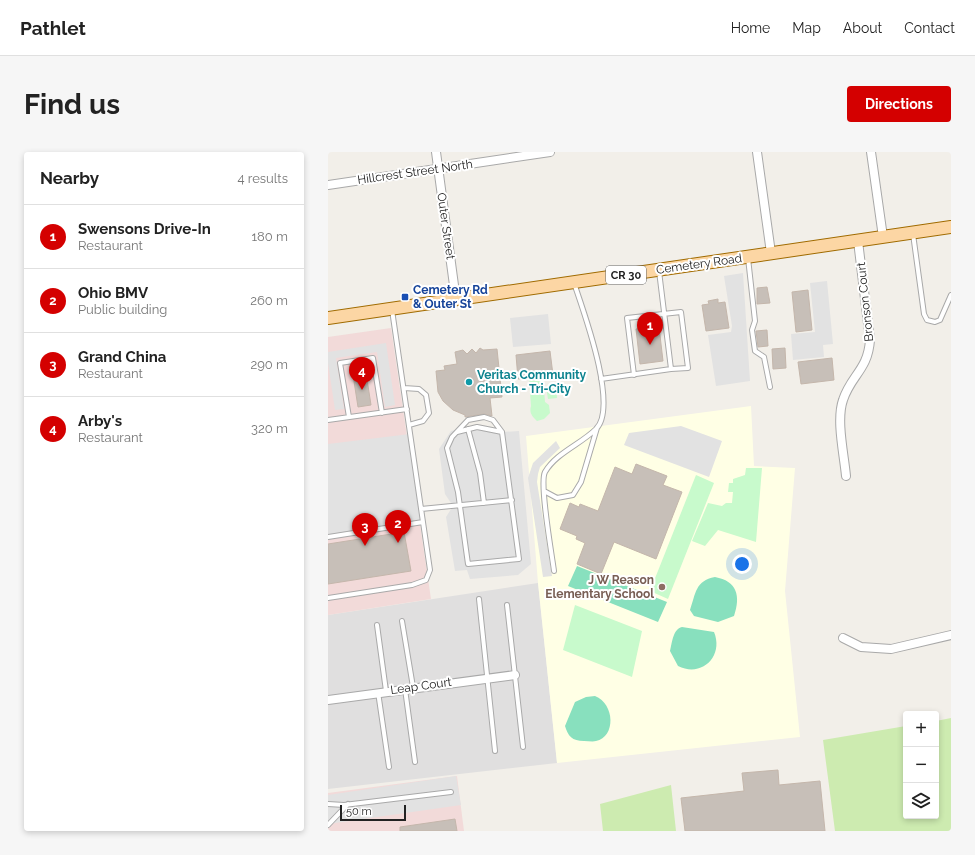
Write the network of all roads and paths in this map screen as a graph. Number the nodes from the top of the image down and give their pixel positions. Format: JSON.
{"nodes":[{"id":1,"x":436,"y":152,"type":"edge"},
{"id":2,"x":550,"y":152,"type":"edge"},
{"id":3,"x":757,"y":152,"type":"edge"},
{"id":4,"x":871,"y":152,"type":"edge"},
{"id":5,"x":438,"y":169,"type":"junction"},
{"id":6,"x":328,"y":185,"type":"edge"},
{"id":7,"x":951,"y":227,"type":"edge"},
{"id":8,"x":913,"y":232,"type":"junction"},
{"id":9,"x":883,"y":237,"type":"junction"},
{"id":10,"x":858,"y":241,"type":"junction"},
{"id":11,"x":771,"y":254,"type":"junction"},
{"id":12,"x":748,"y":257,"type":"junction"},
{"id":13,"x":659,"y":270,"type":"junction"},
{"id":14,"x":574,"y":283,"type":"junction"},
{"id":15,"x":951,"y":295,"type":"edge"},
{"id":16,"x":456,"y":300,"type":"junction"},
{"id":17,"x":392,"y":309,"type":"junction"},
{"id":18,"x":664,"y":313,"type":"junction"},
{"id":19,"x":328,"y":318,"type":"edge"},
{"id":20,"x":671,"y":369,"type":"junction"},
{"id":21,"x":634,"y":374,"type":"junction"},
{"id":22,"x":601,"y":379,"type":"junction"},
{"id":23,"x":770,"y":387,"type":"dead end"},
{"id":24,"x":404,"y":388,"type":"junction"},
{"id":25,"x":407,"y":409,"type":"junction"},
{"id":26,"x":382,"y":413,"type":"junction"},
{"id":27,"x":349,"y":417,"type":"junction"},
{"id":28,"x":328,"y":420,"type":"edge"},
{"id":29,"x":409,"y":425,"type":"junction"},
{"id":30,"x":597,"y":428,"type":"junction"},
{"id":31,"x":468,"y":429,"type":"junction"},
{"id":32,"x":502,"y":432,"type":"junction"},
{"id":33,"x":455,"y":433,"type":"junction"},
{"id":34,"x":846,"y":476,"type":"dead end"},
{"id":35,"x":544,"y":491,"type":"junction"},
{"id":36,"x":512,"y":500,"type":"junction"},
{"id":37,"x":484,"y":503,"type":"junction"},
{"id":38,"x":460,"y":505,"type":"junction"},
{"id":39,"x":421,"y":509,"type":"junction"},
{"id":40,"x":423,"y":522,"type":"junction"},
{"id":41,"x":328,"y":537,"type":"edge"},
{"id":42,"x":554,"y":571,"type":"dead end"},
{"id":43,"x":328,"y":598,"type":"edge"},
{"id":44,"x":479,"y":599,"type":"dead end"},
{"id":45,"x":507,"y":605,"type":"dead end"},
{"id":46,"x":402,"y":621,"type":"dead end"},
{"id":47,"x":377,"y":625,"type":"dead end"},
{"id":48,"x":951,"y":635,"type":"edge"},
{"id":49,"x":843,"y":638,"type":"dead end"},
{"id":50,"x":515,"y":675,"type":"junction"},
{"id":51,"x":487,"y":678,"type":"junction"},
{"id":52,"x":409,"y":688,"type":"junction"},
{"id":53,"x":382,"y":692,"type":"junction"},
{"id":54,"x":328,"y":700,"type":"edge"},
{"id":55,"x":523,"y":747,"type":"dead end"},
{"id":56,"x":495,"y":751,"type":"dead end"},
{"id":57,"x":415,"y":762,"type":"dead end"},
{"id":58,"x":389,"y":767,"type":"dead end"},
{"id":59,"x":451,"y":792,"type":"dead end"},
{"id":60,"x":328,"y":804,"type":"edge"},
{"id":61,"x":348,"y":804,"type":"junction"},
{"id":62,"x":328,"y":825,"type":"edge"}],
"edges":[{"from":1,"to":5,"type":"street","name":"Outer Street"},
{"from":2,"to":5,"type":"street","name":"Hillcrest Street North"},
{"from":3,"to":11,"type":"street"},
{"from":4,"to":9,"type":"street"},
{"from":5,"to":6,"type":"street","name":"Hillcrest Street North"},
{"from":5,"to":16,"type":"street","name":"Outer Street"},
{"from":7,"to":8,"type":"main road","name":"Cemetery Road","number":"CR 30"},
{"from":8,"to":9,"type":"main road","name":"Cemetery Road","number":"CR 30"},
{"from":8,"to":15,"type":"lane"},
{"from":9,"to":10,"type":"main road","name":"Cemetery Road","number":"CR 30"},
{"from":10,"to":11,"type":"main road","name":"Cemetery Road","number":"CR 30"},
{"from":10,"to":34,"type":"street","name":"Bronson Court"},
{"from":11,"to":12,"type":"main road","name":"Cemetery Road","number":"CR 30"},
{"from":12,"to":13,"type":"main road","name":"Cemetery Road","number":"CR 30"},
{"from":12,"to":23,"type":"lane"},
{"from":13,"to":14,"type":"main road","name":"Cemetery Road","number":"CR 30"},
{"from":13,"to":18,"type":"lane"},
{"from":14,"to":16,"type":"main road","name":"Cemetery Road","number":"CR 30"},
{"from":14,"to":22,"type":"lane"},
{"from":16,"to":17,"type":"main road","name":"Cemetery Road","number":"CR 30"},
{"from":17,"to":19,"type":"main road","name":"Cemetery Road","number":"CR 30"},
{"from":17,"to":24,"type":"lane"},
{"from":18,"to":20,"type":"lane"},
{"from":18,"to":20,"type":"lane"},
{"from":18,"to":21,"type":"lane"},
{"from":20,"to":21,"type":"lane"},
{"from":21,"to":22,"type":"lane"},
{"from":22,"to":30,"type":"lane"},
{"from":24,"to":25,"type":"lane"},
{"from":24,"to":29,"type":"lane"},
{"from":25,"to":26,"type":"lane"},
{"from":25,"to":29,"type":"lane"},
{"from":26,"to":27,"type":"lane"},
{"from":26,"to":27,"type":"lane"},
{"from":27,"to":28,"type":"lane"},
{"from":29,"to":39,"type":"lane"},
{"from":30,"to":35,"type":"lane"},
{"from":30,"to":35,"type":"lane"},
{"from":31,"to":32,"type":"lane"},
{"from":31,"to":33,"type":"lane"},
{"from":31,"to":37,"type":"lane"},
{"from":32,"to":33,"type":"lane"},
{"from":32,"to":36,"type":"lane"},
{"from":33,"to":38,"type":"lane"},
{"from":35,"to":42,"type":"lane"},
{"from":36,"to":37,"type":"lane"},
{"from":36,"to":38,"type":"lane"},
{"from":37,"to":38,"type":"lane"},
{"from":38,"to":39,"type":"lane"},
{"from":39,"to":40,"type":"lane"},
{"from":40,"to":41,"type":"lane"},
{"from":40,"to":43,"type":"lane"},
{"from":44,"to":51,"type":"lane"},
{"from":45,"to":50,"type":"lane"},
{"from":46,"to":52,"type":"lane"},
{"from":47,"to":53,"type":"lane"},
{"from":48,"to":49,"type":"street"},
{"from":50,"to":51,"type":"street","name":"Leap Court"},
{"from":50,"to":55,"type":"lane"},
{"from":51,"to":52,"type":"street","name":"Leap Court"},
{"from":51,"to":56,"type":"lane"},
{"from":52,"to":53,"type":"street","name":"Leap Court"},
{"from":52,"to":57,"type":"lane"},
{"from":53,"to":54,"type":"street","name":"Leap Court"},
{"from":53,"to":58,"type":"lane"},
{"from":59,"to":61,"type":"lane"},
{"from":60,"to":61,"type":"lane"},
{"from":61,"to":62,"type":"lane"}]}
